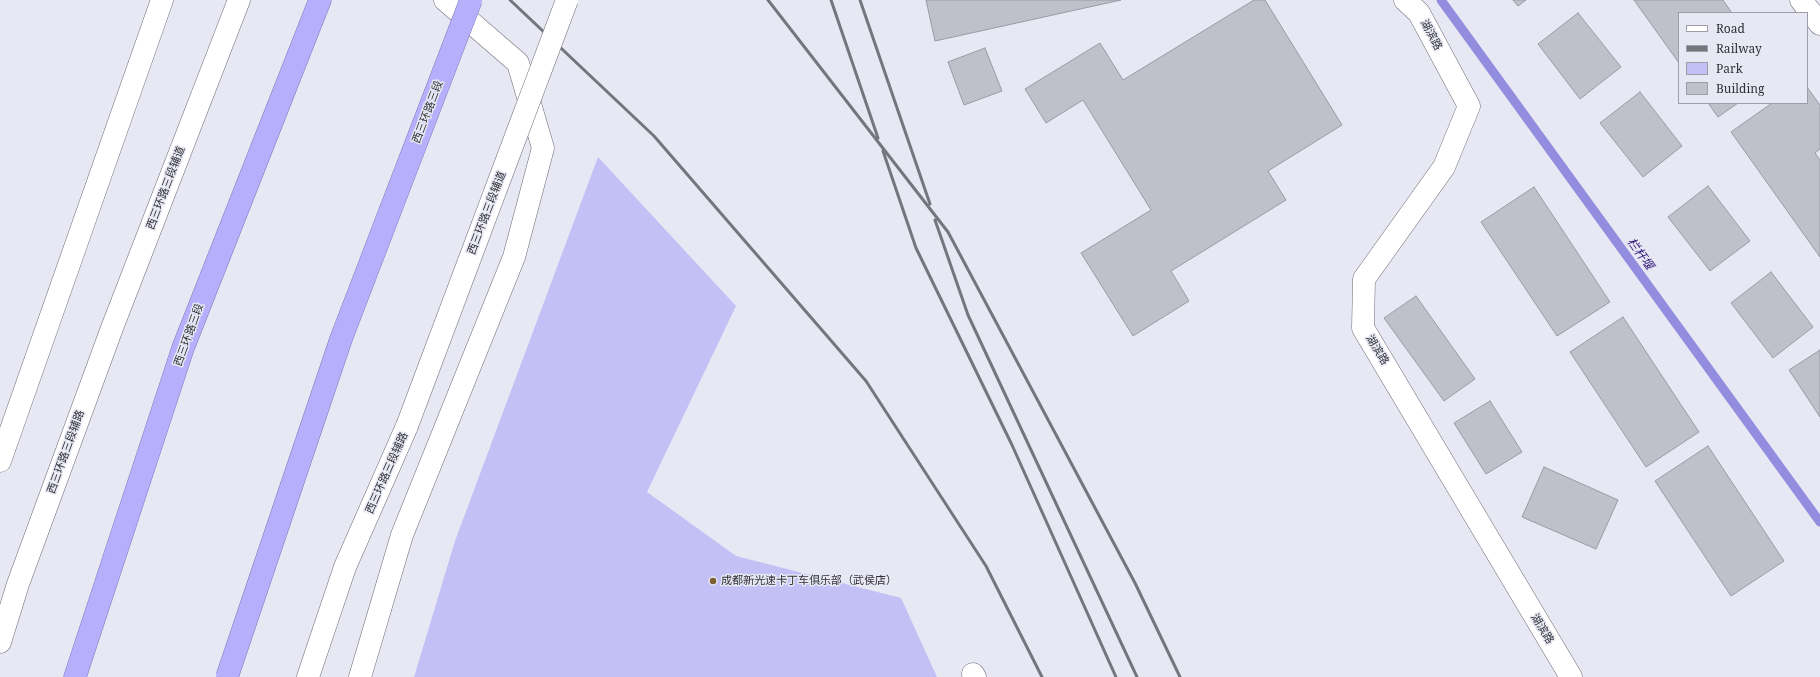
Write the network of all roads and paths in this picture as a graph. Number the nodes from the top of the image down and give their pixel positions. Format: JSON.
{"nodes":[{"id":1,"x":162,"y":0,"type":"edge"},
{"id":2,"x":239,"y":0,"type":"edge"},
{"id":3,"x":320,"y":0,"type":"edge"},
{"id":4,"x":445,"y":0,"type":"edge"},
{"id":5,"x":471,"y":0,"type":"edge"},
{"id":6,"x":567,"y":0,"type":"edge"},
{"id":7,"x":1405,"y":0,"type":"edge"},
{"id":8,"x":1801,"y":0,"type":"edge"},
{"id":9,"x":1820,"y":24,"type":"edge"},
{"id":10,"x":137,"y":264,"type":"joint"},
{"id":11,"x":407,"y":426,"type":"joint"},
{"id":12,"x":0,"y":461,"type":"edge"},
{"id":13,"x":0,"y":642,"type":"edge"},
{"id":14,"x":76,"y":675,"type":"edge"},
{"id":15,"x":227,"y":677,"type":"edge"},
{"id":16,"x":308,"y":677,"type":"edge"},
{"id":17,"x":360,"y":677,"type":"edge"},
{"id":18,"x":1571,"y":677,"type":"edge"}],
"edges":[{"from":1,"to":12,"type":"main road"},
{"from":2,"to":10,"type":"main road","name":"西三环路三段辅道"},
{"from":3,"to":14,"type":"highway","name":"西三环路三段"},
{"from":4,"to":17,"type":"main road"},
{"from":5,"to":15,"type":"highway","name":"西三环路三段","bridge":true},
{"from":6,"to":11,"type":"main road","name":"西三环路三段辅道","bridge":true},
{"from":7,"to":18,"type":"main road","name":"湖滨路"},
{"from":8,"to":9,"type":"main road"},
{"from":10,"to":13,"type":"main road","name":"西三环路三段辅路"},
{"from":11,"to":16,"type":"main road","name":"西三环路三段辅路"}]}
